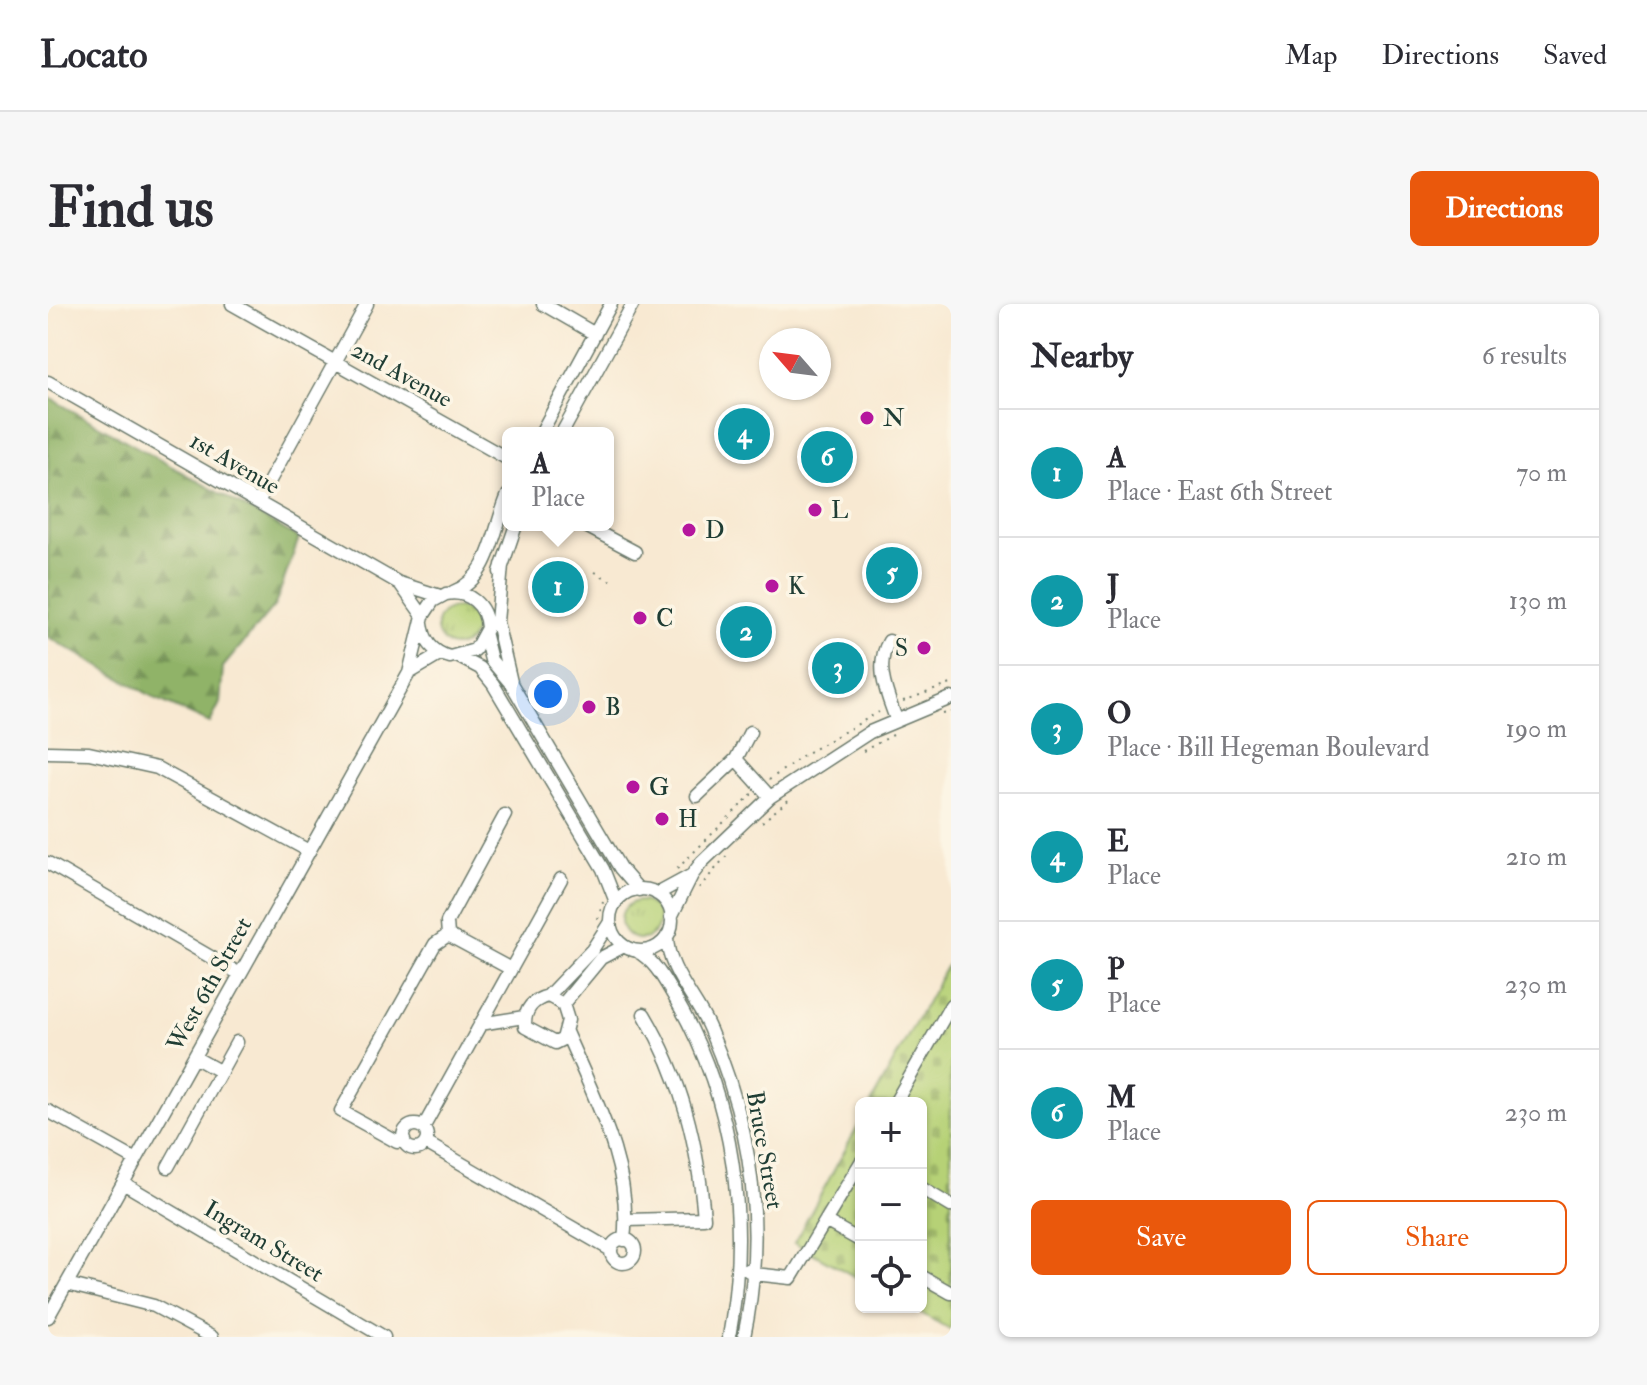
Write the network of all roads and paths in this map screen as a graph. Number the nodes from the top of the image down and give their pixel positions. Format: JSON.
{"nodes":[{"id":1,"x":232,"y":304,"type":"edge"},
{"id":2,"x":367,"y":304,"type":"edge"},
{"id":3,"x":543,"y":304,"type":"edge"},
{"id":4,"x":611,"y":304,"type":"edge"},
{"id":5,"x":633,"y":304,"type":"edge"},
{"id":6,"x":595,"y":334,"type":"junction"},
{"id":7,"x":337,"y":362,"type":"junction"},
{"id":8,"x":48,"y":382,"type":"edge"},
{"id":9,"x":544,"y":427,"type":"edge"},
{"id":10,"x":565,"y":427,"type":"edge"},
{"id":11,"x":502,"y":456,"type":"edge"},
{"id":12,"x":258,"y":502,"type":"junction"},
{"id":13,"x":502,"y":511,"type":"edge"},
{"id":14,"x":514,"y":531,"type":"edge"},
{"id":15,"x":595,"y":531,"type":"edge"},
{"id":16,"x":635,"y":552,"type":"dead end"},
{"id":17,"x":502,"y":565,"type":"junction"},
{"id":18,"x":595,"y":572,"type":"dead end"},
{"id":19,"x":611,"y":581,"type":"dead end"},
{"id":20,"x":399,"y":583,"type":"junction"},
{"id":21,"x":446,"y":594,"type":"junction"},
{"id":22,"x":423,"y":620,"type":"junction"},
{"id":23,"x":487,"y":621,"type":"junction"},
{"id":24,"x":485,"y":636,"type":"junction"},
{"id":25,"x":889,"y":641,"type":"dead end"},
{"id":26,"x":441,"y":654,"type":"junction"},
{"id":27,"x":459,"y":657,"type":"junction"},
{"id":28,"x":409,"y":673,"type":"junction"},
{"id":29,"x":951,"y":684,"type":"edge"},
{"id":30,"x":512,"y":685,"type":"junction"},
{"id":31,"x":951,"y":698,"type":"edge"},
{"id":32,"x":909,"y":699,"type":"dead end"},
{"id":33,"x":951,"y":712,"type":"edge"},
{"id":34,"x":877,"y":713,"type":"dead end"},
{"id":35,"x":896,"y":719,"type":"junction"},
{"id":36,"x":933,"y":719,"type":"dead end"},
{"id":37,"x":750,"y":732,"type":"dead end"},
{"id":38,"x":896,"y":734,"type":"dead end"},
{"id":39,"x":48,"y":752,"type":"edge"},
{"id":40,"x":854,"y":756,"type":"dead end"},
{"id":41,"x":736,"y":759,"type":"junction"},
{"id":42,"x":776,"y":774,"type":"dead end"},
{"id":43,"x":799,"y":792,"type":"dead end"},
{"id":44,"x":697,"y":796,"type":"dead end"},
{"id":45,"x":748,"y":797,"type":"dead end"},
{"id":46,"x":770,"y":797,"type":"junction"},
{"id":47,"x":505,"y":815,"type":"dead end"},
{"id":48,"x":755,"y":825,"type":"dead end"},
{"id":49,"x":732,"y":850,"type":"dead end"},
{"id":50,"x":309,"y":851,"type":"junction"},
{"id":51,"x":48,"y":863,"type":"edge"},
{"id":52,"x":672,"y":875,"type":"dead end"},
{"id":53,"x":692,"y":875,"type":"junction"},
{"id":54,"x":561,"y":879,"type":"dead end"},
{"id":55,"x":639,"y":890,"type":"junction"},
{"id":56,"x":698,"y":890,"type":"dead end"},
{"id":57,"x":657,"y":894,"type":"junction"},
{"id":58,"x":604,"y":896,"type":"dead end"},
{"id":59,"x":616,"y":902,"type":"junction"},
{"id":60,"x":671,"y":917,"type":"junction"},
{"id":61,"x":604,"y":922,"type":"junction"},
{"id":62,"x":448,"y":935,"type":"junction"},
{"id":63,"x":667,"y":936,"type":"junction"},
{"id":64,"x":624,"y":946,"type":"junction"},
{"id":65,"x":637,"y":951,"type":"junction"},
{"id":66,"x":511,"y":969,"type":"junction"},
{"id":67,"x":240,"y":974,"type":"junction"},
{"id":68,"x":548,"y":996,"type":"junction"},
{"id":69,"x":563,"y":1004,"type":"junction"},
{"id":70,"x":951,"y":1005,"type":"edge"},
{"id":71,"x":644,"y":1014,"type":"dead end"},
{"id":72,"x":524,"y":1017,"type":"junction"},
{"id":73,"x":480,"y":1024,"type":"junction"},
{"id":74,"x":566,"y":1032,"type":"junction"},
{"id":75,"x":237,"y":1042,"type":"dead end"},
{"id":76,"x":194,"y":1057,"type":"junction"},
{"id":77,"x":221,"y":1072,"type":"junction"},
{"id":78,"x":898,"y":1097,"type":"edge"},
{"id":79,"x":48,"y":1111,"type":"edge"},
{"id":80,"x":423,"y":1128,"type":"junction"},
{"id":81,"x":404,"y":1140,"type":"junction"},
{"id":82,"x":426,"y":1143,"type":"junction"},
{"id":83,"x":136,"y":1160,"type":"junction"},
{"id":84,"x":168,"y":1167,"type":"dead end"},
{"id":85,"x":857,"y":1169,"type":"edge"},
{"id":86,"x":123,"y":1183,"type":"junction"},
{"id":87,"x":927,"y":1192,"type":"edge"},
{"id":88,"x":951,"y":1206,"type":"edge"},
{"id":89,"x":627,"y":1220,"type":"junction"},
{"id":90,"x":739,"y":1222,"type":"junction"},
{"id":91,"x":827,"y":1222,"type":"junction"},
{"id":92,"x":855,"y":1238,"type":"edge"},
{"id":93,"x":624,"y":1240,"type":"junction"},
{"id":94,"x":611,"y":1250,"type":"junction"},
{"id":95,"x":754,"y":1274,"type":"junction"},
{"id":96,"x":927,"y":1279,"type":"edge"},
{"id":97,"x":67,"y":1284,"type":"junction"},
{"id":98,"x":951,"y":1293,"type":"edge"},
{"id":99,"x":48,"y":1317,"type":"edge"},
{"id":100,"x":212,"y":1337,"type":"edge"},
{"id":101,"x":384,"y":1337,"type":"edge"},
{"id":102,"x":729,"y":1337,"type":"edge"},
{"id":103,"x":744,"y":1337,"type":"edge"}],
"edges":[{"from":1,"to":7,"type":"street","name":"2nd Avenue"},
{"from":2,"to":7,"type":"street"},
{"from":3,"to":6,"type":"street"},
{"from":4,"to":6,"type":"street"},
{"from":5,"to":10,"type":"street"},
{"from":6,"to":9,"type":"street"},
{"from":7,"to":11,"type":"street","name":"2nd Avenue"},
{"from":7,"to":12,"type":"street"},
{"from":8,"to":12,"type":"street","name":"1st Avenue"},
{"from":12,"to":20,"type":"street","name":"1st Avenue"},
{"from":13,"to":21,"type":"street"},
{"from":14,"to":17,"type":"street"},
{"from":15,"to":16,"type":"street"},
{"from":17,"to":23,"type":"street"},
{"from":17,"to":30,"type":"street"},
{"from":18,"to":19,"type":"path"},
{"from":20,"to":21,"type":"street","name":"1st Avenue"},
{"from":20,"to":22,"type":"street","name":"1st Avenue"},
{"from":21,"to":22,"type":"street"},
{"from":21,"to":23,"type":"street"},
{"from":22,"to":26,"type":"street"},
{"from":22,"to":28,"type":"street","name":"West 6th Street"},
{"from":23,"to":24,"type":"street"},
{"from":24,"to":27,"type":"street"},
{"from":24,"to":30,"type":"street"},
{"from":25,"to":35,"type":"street"},
{"from":26,"to":27,"type":"street"},
{"from":26,"to":28,"type":"street","name":"West 6th Street"},
{"from":27,"to":59,"type":"street"},
{"from":28,"to":50,"type":"street","name":"West 6th Street"},
{"from":29,"to":32,"type":"path"},
{"from":30,"to":55,"type":"street"},
{"from":31,"to":35,"type":"street"},
{"from":33,"to":36,"type":"path"},
{"from":34,"to":42,"type":"path"},
{"from":35,"to":46,"type":"street"},
{"from":37,"to":41,"type":"street"},
{"from":38,"to":40,"type":"path"},
{"from":39,"to":50,"type":"street"},
{"from":41,"to":44,"type":"street"},
{"from":41,"to":46,"type":"street"},
{"from":43,"to":48,"type":"path"},
{"from":45,"to":52,"type":"path"},
{"from":46,"to":53,"type":"street"},
{"from":47,"to":62,"type":"street"},
{"from":49,"to":56,"type":"path"},
{"from":50,"to":67,"type":"street","name":"West 6th Street"},
{"from":51,"to":67,"type":"street"},
{"from":53,"to":57,"type":"street"},
{"from":53,"to":60,"type":"street"},
{"from":54,"to":66,"type":"street"},
{"from":55,"to":57,"type":"street"},
{"from":55,"to":59,"type":"street"},
{"from":57,"to":60,"type":"street"},
{"from":58,"to":61,"type":"path"},
{"from":59,"to":61,"type":"street"},
{"from":60,"to":63,"type":"street"},
{"from":61,"to":64,"type":"street"},
{"from":61,"to":68,"type":"street"},
{"from":62,"to":66,"type":"street"},
{"from":62,"to":81,"type":"street"},
{"from":63,"to":65,"type":"street"},
{"from":63,"to":95,"type":"street","name":"Bruce Street"},
{"from":64,"to":65,"type":"street"},
{"from":64,"to":69,"type":"street"},
{"from":65,"to":90,"type":"street","name":"Bruce Street"},
{"from":66,"to":73,"type":"street"},
{"from":67,"to":76,"type":"street","name":"West 6th Street"},
{"from":68,"to":69,"type":"street"},
{"from":68,"to":72,"type":"street"},
{"from":69,"to":74,"type":"street"},
{"from":70,"to":78,"type":"street"},
{"from":71,"to":89,"type":"street"},
{"from":72,"to":73,"type":"street"},
{"from":72,"to":74,"type":"street"},
{"from":73,"to":80,"type":"street"},
{"from":74,"to":89,"type":"street"},
{"from":75,"to":77,"type":"street"},
{"from":76,"to":77,"type":"street"},
{"from":76,"to":83,"type":"street","name":"West 6th Street"},
{"from":77,"to":84,"type":"street"},
{"from":79,"to":83,"type":"street"},
{"from":80,"to":81,"type":"street"},
{"from":80,"to":82,"type":"street"},
{"from":81,"to":82,"type":"street"},
{"from":82,"to":94,"type":"street"},
{"from":83,"to":86,"type":"street","name":"West 6th Street"},
{"from":85,"to":91,"type":"street"},
{"from":86,"to":97,"type":"street","name":"West 6th Street"},
{"from":86,"to":101,"type":"street","name":"Ingram Street"},
{"from":87,"to":88,"type":"street"},
{"from":89,"to":93,"type":"street"},
{"from":90,"to":95,"type":"street"},
{"from":90,"to":102,"type":"street","name":"Bruce Street"},
{"from":91,"to":92,"type":"street"},
{"from":91,"to":95,"type":"street"},
{"from":93,"to":94,"type":"street"},
{"from":93,"to":94,"type":"street"},
{"from":95,"to":102,"type":"street"},
{"from":95,"to":103,"type":"street","name":"Bruce Street"},
{"from":96,"to":98,"type":"street"},
{"from":97,"to":99,"type":"street","name":"West 6th Street"},
{"from":97,"to":100,"type":"street"}]}
